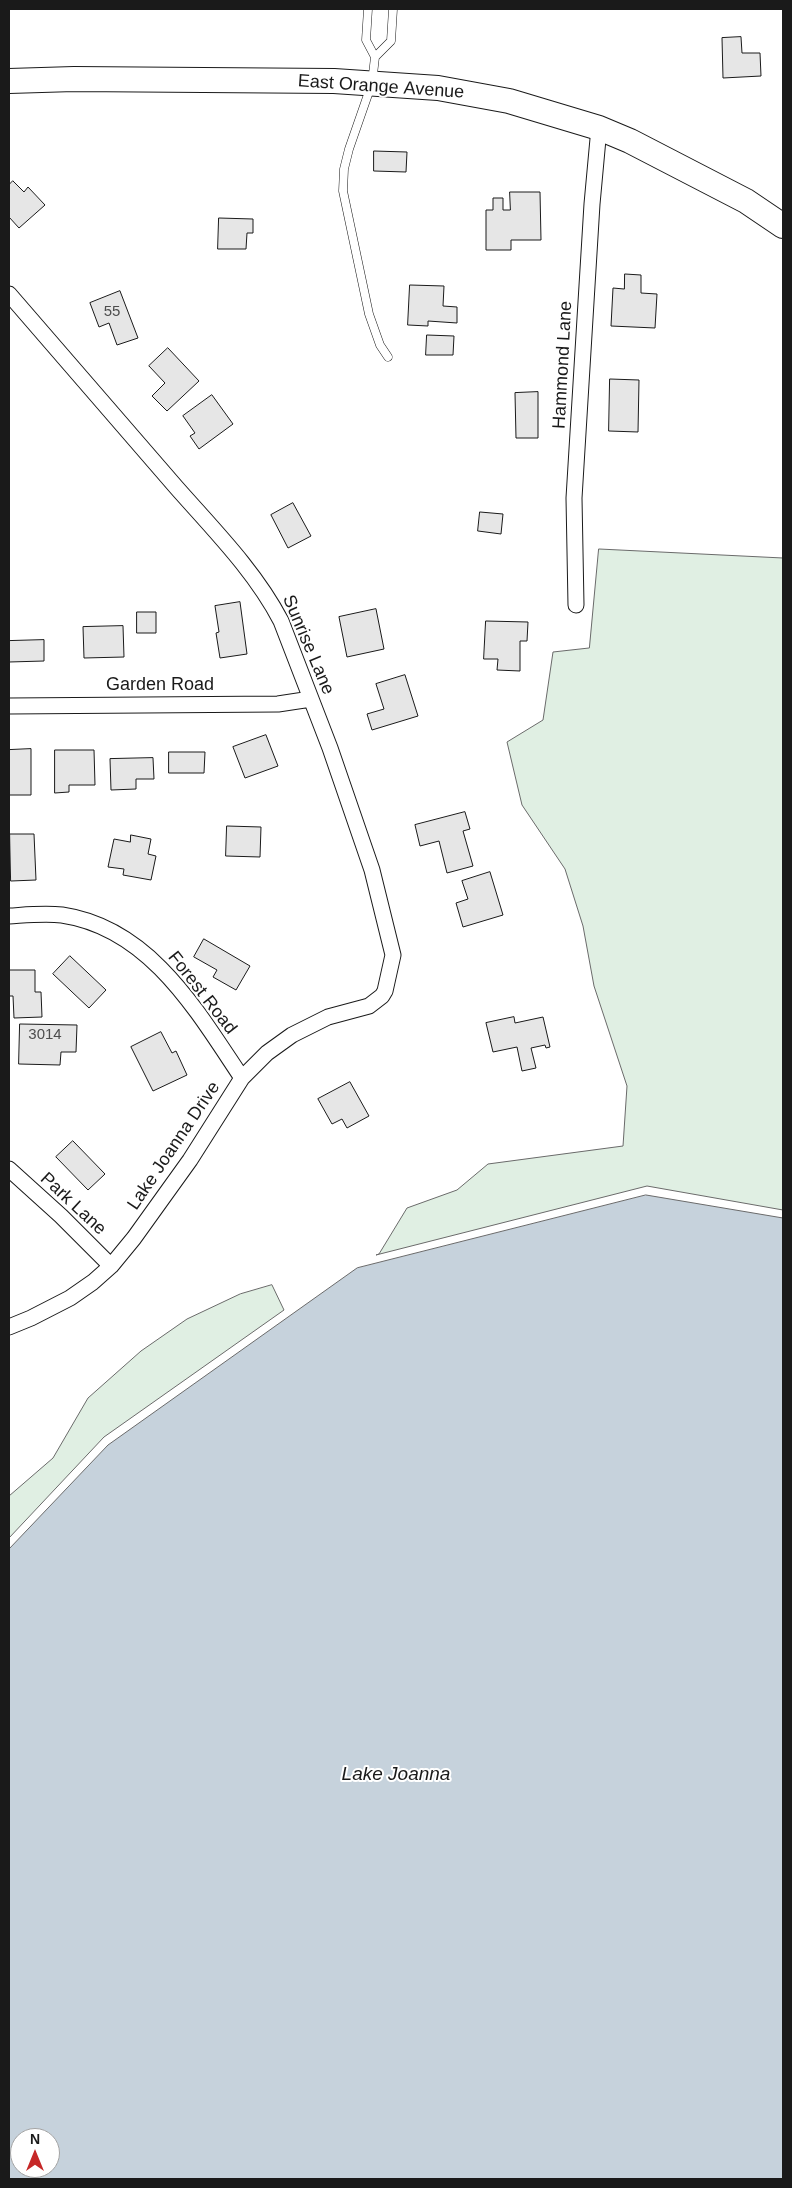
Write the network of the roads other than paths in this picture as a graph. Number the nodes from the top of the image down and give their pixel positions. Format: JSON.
{"nodes":[{"id":1,"x":368,"y":9,"type":"edge"},
{"id":2,"x":393,"y":9,"type":"edge"},
{"id":3,"x":375,"y":57,"type":"junction"},
{"id":4,"x":9,"y":81,"type":"edge"},
{"id":5,"x":372,"y":83,"type":"junction"},
{"id":6,"x":599,"y":128,"type":"junction"},
{"id":7,"x":783,"y":226,"type":"edge"},
{"id":8,"x":9,"y":294,"type":"edge"},
{"id":9,"x":388,"y":358,"type":"dead end"},
{"id":10,"x":576,"y":605,"type":"dead end"},
{"id":11,"x":311,"y":699,"type":"junction"},
{"id":12,"x":9,"y":706,"type":"edge"},
{"id":13,"x":9,"y":916,"type":"edge"},
{"id":14,"x":379,"y":999,"type":"joint"},
{"id":15,"x":242,"y":1078,"type":"junction"},
{"id":16,"x":9,"y":1169,"type":"edge"},
{"id":17,"x":110,"y":1266,"type":"junction"},
{"id":18,"x":9,"y":1327,"type":"edge"}],
"edges":[{"from":1,"to":3,"type":"lane"},
{"from":2,"to":3,"type":"lane"},
{"from":3,"to":5,"type":"lane"},
{"from":4,"to":5,"type":"main road","name":"East Orange Avenue"},
{"from":5,"to":6,"type":"main road","name":"East Orange Avenue"},
{"from":5,"to":9,"type":"lane"},
{"from":6,"to":7,"type":"main road","name":"East Orange Avenue"},
{"from":6,"to":10,"type":"street","name":"Hammond Lane"},
{"from":8,"to":11,"type":"street","name":"Sunrise Lane"},
{"from":11,"to":12,"type":"street","name":"Garden Road"},
{"from":11,"to":14,"type":"street","name":"Sunrise Lane"},
{"from":13,"to":15,"type":"street","name":"Forest Road"},
{"from":14,"to":15,"type":"street","name":"Lake Joanna Drive"},
{"from":15,"to":17,"type":"street","name":"Lake Joanna Drive"},
{"from":16,"to":17,"type":"street","name":"Park Lane"},
{"from":17,"to":18,"type":"street","name":"Lake Joanna Drive"}]}
